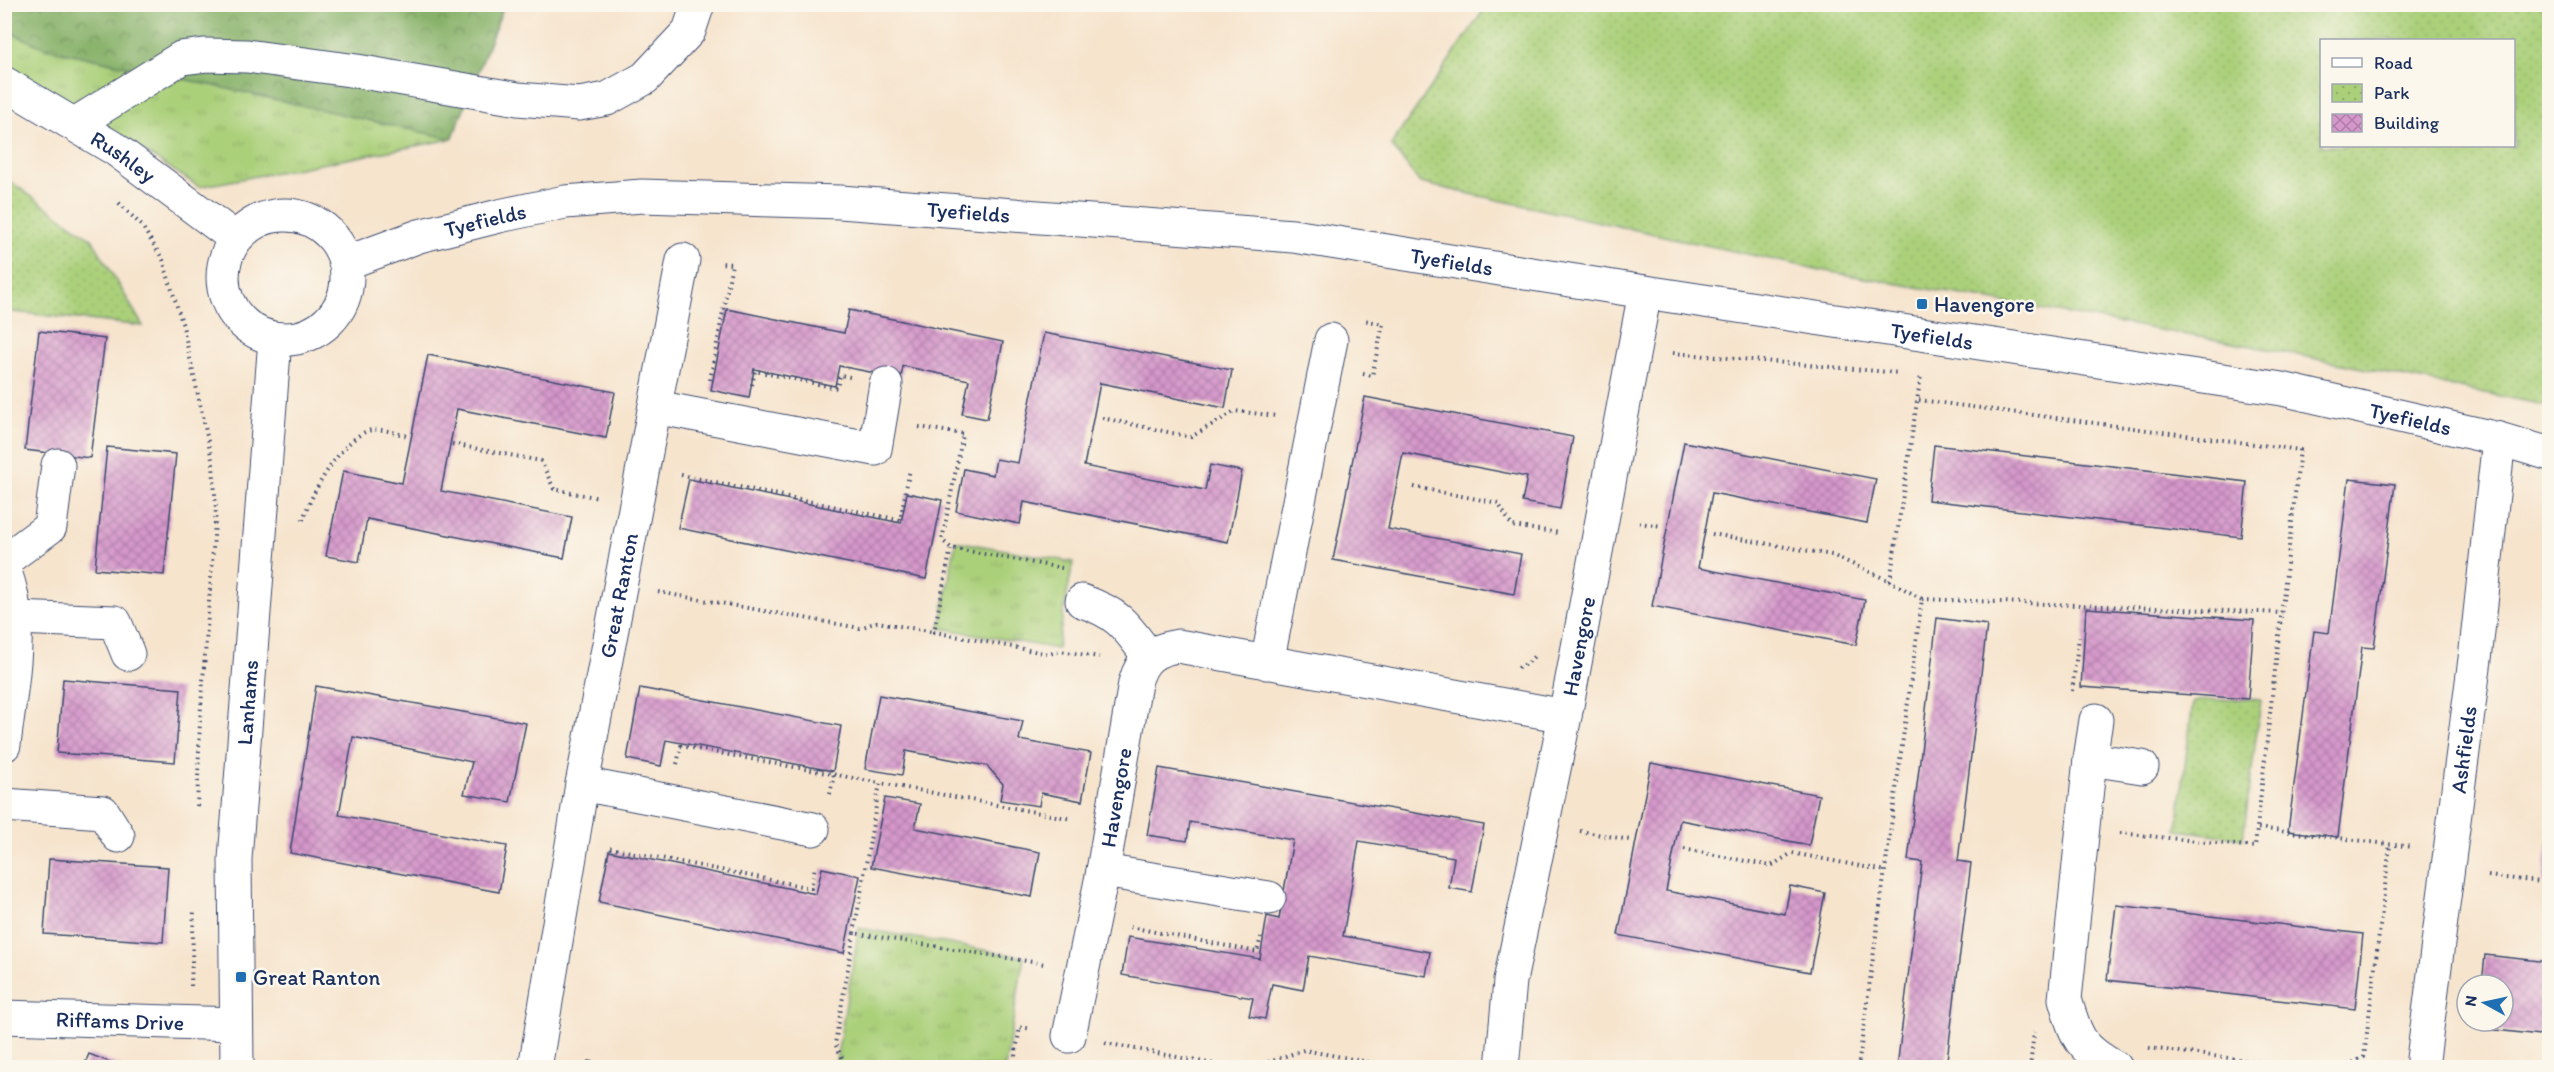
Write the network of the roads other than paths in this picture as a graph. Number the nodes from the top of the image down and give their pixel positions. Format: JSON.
{"nodes":[{"id":1,"x":698,"y":4,"type":"edge"},
{"id":2,"x":4,"y":83,"type":"edge"},
{"id":3,"x":75,"y":124,"type":"junction"},
{"id":4,"x":235,"y":238,"type":"junction"},
{"id":5,"x":683,"y":260,"type":"dead end"},
{"id":6,"x":346,"y":263,"type":"junction"},
{"id":7,"x":1645,"y":292,"type":"junction"},
{"id":8,"x":275,"y":339,"type":"junction"},
{"id":9,"x":1331,"y":340,"type":"road end"},
{"id":10,"x":886,"y":384,"type":"road end"},
{"id":11,"x":655,"y":406,"type":"junction"},
{"id":12,"x":2499,"y":439,"type":"junction"},
{"id":13,"x":2550,"y":454,"type":"edge"},
{"id":14,"x":58,"y":465,"type":"dead end"},
{"id":15,"x":4,"y":561,"type":"edge"},
{"id":16,"x":4,"y":570,"type":"edge"},
{"id":17,"x":1082,"y":601,"type":"dead end"},
{"id":18,"x":16,"y":618,"type":"junction"},
{"id":19,"x":128,"y":654,"type":"dead end"},
{"id":20,"x":1149,"y":657,"type":"junction"},
{"id":21,"x":1267,"y":663,"type":"junction"},
{"id":22,"x":1565,"y":716,"type":"junction"},
{"id":23,"x":2096,"y":720,"type":"dead end"},
{"id":24,"x":4,"y":745,"type":"edge"},
{"id":25,"x":2090,"y":759,"type":"junction"},
{"id":26,"x":2142,"y":767,"type":"dead end"},
{"id":27,"x":582,"y":784,"type":"junction"},
{"id":28,"x":4,"y":805,"type":"edge"},
{"id":29,"x":813,"y":829,"type":"dead end"},
{"id":30,"x":118,"y":836,"type":"dead end"},
{"id":31,"x":1103,"y":871,"type":"junction"},
{"id":32,"x":1269,"y":898,"type":"road end"},
{"id":33,"x":4,"y":1017,"type":"edge"},
{"id":34,"x":236,"y":1024,"type":"junction"},
{"id":35,"x":1069,"y":1036,"type":"dead end"},
{"id":36,"x":2127,"y":1057,"type":"edge"},
{"id":37,"x":2418,"y":1065,"type":"edge"},
{"id":38,"x":237,"y":1068,"type":"edge"},
{"id":39,"x":535,"y":1068,"type":"edge"},
{"id":40,"x":1502,"y":1068,"type":"edge"}],
"edges":[{"from":1,"to":3,"type":"street"},
{"from":2,"to":3,"type":"street","name":"Rushley"},
{"from":3,"to":4,"type":"street","name":"Rushley"},
{"from":4,"to":6,"type":"street"},
{"from":4,"to":8,"type":"street"},
{"from":5,"to":11,"type":"street","name":"Great Ranton"},
{"from":6,"to":7,"type":"street","name":"Tyefields"},
{"from":6,"to":8,"type":"street"},
{"from":7,"to":12,"type":"street","name":"Tyefields"},
{"from":7,"to":22,"type":"street","name":"Havengore"},
{"from":8,"to":34,"type":"street","name":"Lanhams"},
{"from":9,"to":21,"type":"street"},
{"from":10,"to":11,"type":"street"},
{"from":11,"to":27,"type":"street","name":"Great Ranton"},
{"from":12,"to":13,"type":"street","name":"Tyefields"},
{"from":12,"to":37,"type":"street","name":"Ashfields"},
{"from":14,"to":15,"type":"street"},
{"from":16,"to":18,"type":"street"},
{"from":17,"to":20,"type":"street"},
{"from":18,"to":19,"type":"street"},
{"from":18,"to":24,"type":"street"},
{"from":20,"to":21,"type":"street","name":"Havengore"},
{"from":20,"to":31,"type":"street","name":"Havengore"},
{"from":21,"to":22,"type":"street","name":"Havengore"},
{"from":22,"to":40,"type":"street","name":"Havengore"},
{"from":23,"to":25,"type":"street"},
{"from":25,"to":26,"type":"street"},
{"from":25,"to":36,"type":"street"},
{"from":27,"to":29,"type":"street"},
{"from":27,"to":39,"type":"street","name":"Great Ranton"},
{"from":28,"to":30,"type":"street"},
{"from":31,"to":32,"type":"street","name":"Havengore"},
{"from":31,"to":35,"type":"street","name":"Havengore"},
{"from":33,"to":34,"type":"street","name":"Riffams Drive"},
{"from":34,"to":38,"type":"street","name":"Lanhams"}]}
